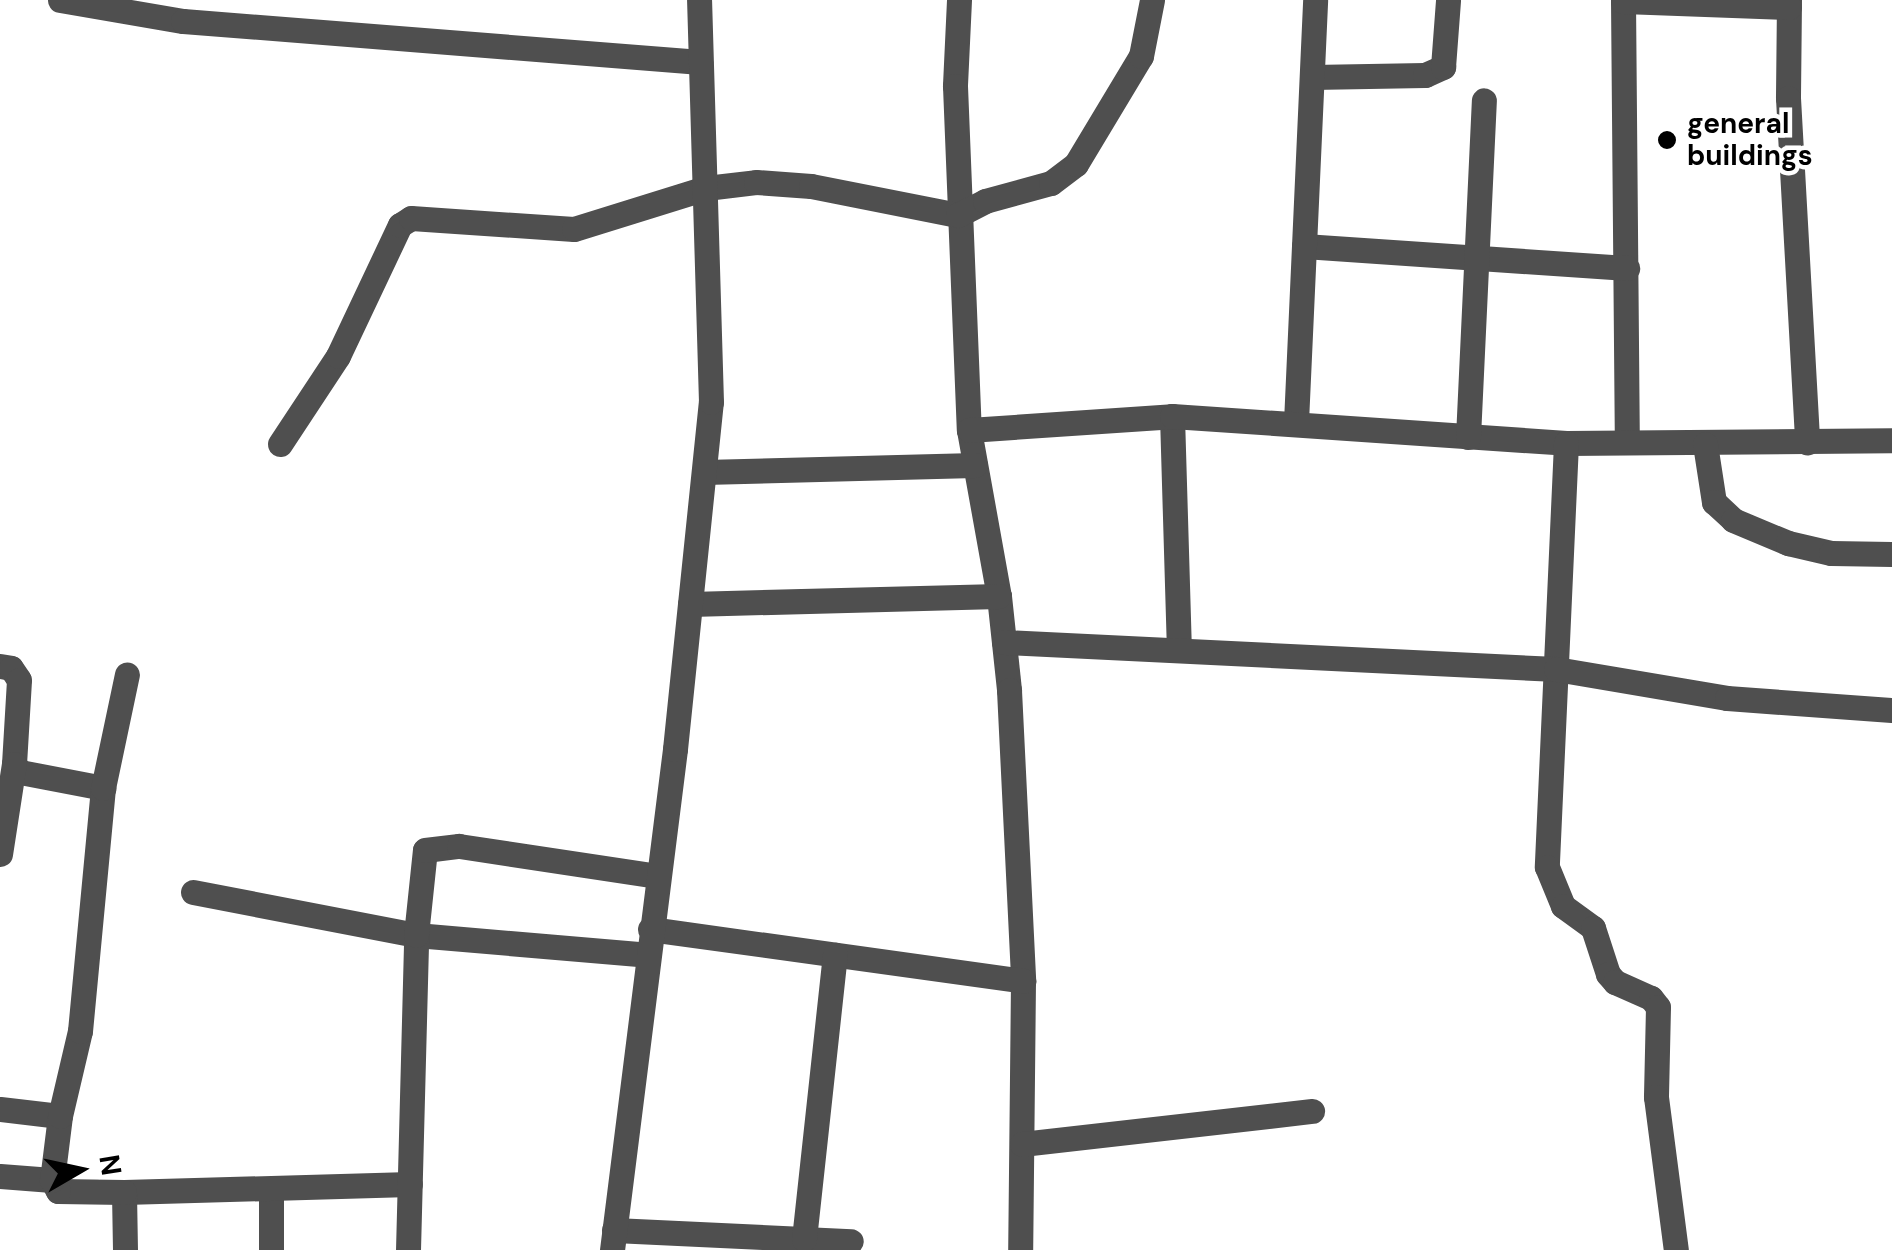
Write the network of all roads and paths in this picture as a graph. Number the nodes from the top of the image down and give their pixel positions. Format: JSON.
{"nodes":[{"id":1,"x":60,"y":0,"type":"edge"},
{"id":2,"x":699,"y":0,"type":"edge"},
{"id":3,"x":959,"y":0,"type":"edge"},
{"id":4,"x":1152,"y":0,"type":"edge"},
{"id":5,"x":1315,"y":0,"type":"edge"},
{"id":6,"x":1448,"y":0,"type":"edge"},
{"id":7,"x":1623,"y":1,"type":"edge"},
{"id":8,"x":1789,"y":4,"type":"edge"},
{"id":9,"x":700,"y":62,"type":"junction"},
{"id":10,"x":1312,"y":77,"type":"junction"},
{"id":11,"x":1484,"y":100,"type":"dead end"},
{"id":12,"x":706,"y":188,"type":"junction"},
{"id":13,"x":958,"y":216,"type":"junction"},
{"id":14,"x":1304,"y":246,"type":"junction"},
{"id":15,"x":1476,"y":259,"type":"junction"},
{"id":16,"x":1627,"y":268,"type":"junction"},
{"id":17,"x":1172,"y":416,"type":"junction"},
{"id":18,"x":1296,"y":422,"type":"junction"},
{"id":19,"x":969,"y":430,"type":"junction"},
{"id":20,"x":1468,"y":437,"type":"junction"},
{"id":21,"x":1892,"y":440,"type":"edge"},
{"id":22,"x":1627,"y":442,"type":"junction"},
{"id":23,"x":1807,"y":442,"type":"junction"},
{"id":24,"x":1566,"y":443,"type":"junction"},
{"id":25,"x":280,"y":444,"type":"dead end"},
{"id":26,"x":1705,"y":444,"type":"junction"},
{"id":27,"x":975,"y":464,"type":"junction"},
{"id":28,"x":704,"y":472,"type":"junction"},
{"id":29,"x":1892,"y":554,"type":"edge"},
{"id":30,"x":999,"y":596,"type":"junction"},
{"id":31,"x":690,"y":604,"type":"junction"},
{"id":32,"x":1004,"y":642,"type":"junction"},
{"id":33,"x":1179,"y":650,"type":"junction"},
{"id":34,"x":0,"y":666,"type":"edge"},
{"id":35,"x":1556,"y":670,"type":"junction"},
{"id":36,"x":127,"y":674,"type":"dead end"},
{"id":37,"x":1892,"y":710,"type":"edge"},
{"id":38,"x":14,"y":764,"type":"junction"},
{"id":39,"x":102,"y":788,"type":"junction"},
{"id":40,"x":0,"y":854,"type":"edge"},
{"id":41,"x":658,"y":876,"type":"junction"},
{"id":42,"x":193,"y":892,"type":"dead end"},
{"id":43,"x":416,"y":935,"type":"junction"},
{"id":44,"x":648,"y":942,"type":"junction"},
{"id":45,"x":835,"y":955,"type":"junction"},
{"id":46,"x":1022,"y":981,"type":"junction"},
{"id":47,"x":0,"y":1110,"type":"edge"},
{"id":48,"x":1312,"y":1111,"type":"dead end"},
{"id":49,"x":60,"y":1116,"type":"junction"},
{"id":50,"x":1022,"y":1144,"type":"junction"},
{"id":51,"x":0,"y":1176,"type":"edge"},
{"id":52,"x":52,"y":1180,"type":"junction"},
{"id":53,"x":410,"y":1184,"type":"junction"},
{"id":54,"x":271,"y":1190,"type":"junction"},
{"id":55,"x":124,"y":1192,"type":"junction"},
{"id":56,"x":804,"y":1239,"type":"junction"},
{"id":57,"x":613,"y":1240,"type":"edge"},
{"id":58,"x":851,"y":1240,"type":"dead end"},
{"id":59,"x":126,"y":1250,"type":"edge"},
{"id":60,"x":272,"y":1250,"type":"edge"},
{"id":61,"x":408,"y":1250,"type":"edge"},
{"id":62,"x":1020,"y":1250,"type":"edge"},
{"id":63,"x":1676,"y":1250,"type":"edge"}],
"edges":[{"from":1,"to":9,"type":"street"},
{"from":2,"to":9,"type":"street"},
{"from":3,"to":13,"type":"street"},
{"from":4,"to":13,"type":"street"},
{"from":5,"to":10,"type":"street"},
{"from":6,"to":10,"type":"street"},
{"from":7,"to":8,"type":"street"},
{"from":7,"to":16,"type":"street"},
{"from":8,"to":23,"type":"street"},
{"from":9,"to":12,"type":"street"},
{"from":10,"to":14,"type":"street"},
{"from":11,"to":15,"type":"street"},
{"from":12,"to":13,"type":"street"},
{"from":12,"to":25,"type":"street"},
{"from":12,"to":28,"type":"street"},
{"from":13,"to":19,"type":"street"},
{"from":14,"to":15,"type":"street"},
{"from":14,"to":18,"type":"street"},
{"from":15,"to":16,"type":"street"},
{"from":15,"to":20,"type":"street"},
{"from":16,"to":22,"type":"street"},
{"from":17,"to":18,"type":"street"},
{"from":17,"to":19,"type":"street"},
{"from":17,"to":33,"type":"street"},
{"from":18,"to":20,"type":"street"},
{"from":19,"to":27,"type":"street"},
{"from":20,"to":24,"type":"street"},
{"from":21,"to":23,"type":"street"},
{"from":22,"to":24,"type":"street"},
{"from":22,"to":26,"type":"street"},
{"from":23,"to":26,"type":"street"},
{"from":24,"to":35,"type":"street"},
{"from":26,"to":29,"type":"street"},
{"from":27,"to":28,"type":"street"},
{"from":27,"to":30,"type":"street"},
{"from":28,"to":31,"type":"street"},
{"from":30,"to":31,"type":"street"},
{"from":30,"to":32,"type":"street"},
{"from":31,"to":41,"type":"street"},
{"from":32,"to":33,"type":"street"},
{"from":32,"to":46,"type":"street"},
{"from":33,"to":35,"type":"street"},
{"from":34,"to":38,"type":"street"},
{"from":35,"to":37,"type":"street"},
{"from":35,"to":63,"type":"street"},
{"from":36,"to":39,"type":"street"},
{"from":38,"to":39,"type":"street"},
{"from":38,"to":40,"type":"street"},
{"from":39,"to":49,"type":"street"},
{"from":41,"to":43,"type":"street"},
{"from":41,"to":44,"type":"street"},
{"from":42,"to":43,"type":"street"},
{"from":43,"to":44,"type":"street"},
{"from":43,"to":53,"type":"street"},
{"from":44,"to":45,"type":"street"},
{"from":44,"to":57,"type":"street"},
{"from":45,"to":46,"type":"street"},
{"from":45,"to":56,"type":"street"},
{"from":46,"to":50,"type":"street"},
{"from":47,"to":49,"type":"street"},
{"from":48,"to":50,"type":"street"},
{"from":49,"to":52,"type":"street"},
{"from":50,"to":62,"type":"street"},
{"from":51,"to":52,"type":"street"},
{"from":52,"to":55,"type":"street"},
{"from":53,"to":54,"type":"street"},
{"from":53,"to":61,"type":"street"},
{"from":54,"to":55,"type":"street"},
{"from":54,"to":60,"type":"street"},
{"from":55,"to":59,"type":"street"},
{"from":56,"to":57,"type":"street"},
{"from":56,"to":58,"type":"street"}]}
